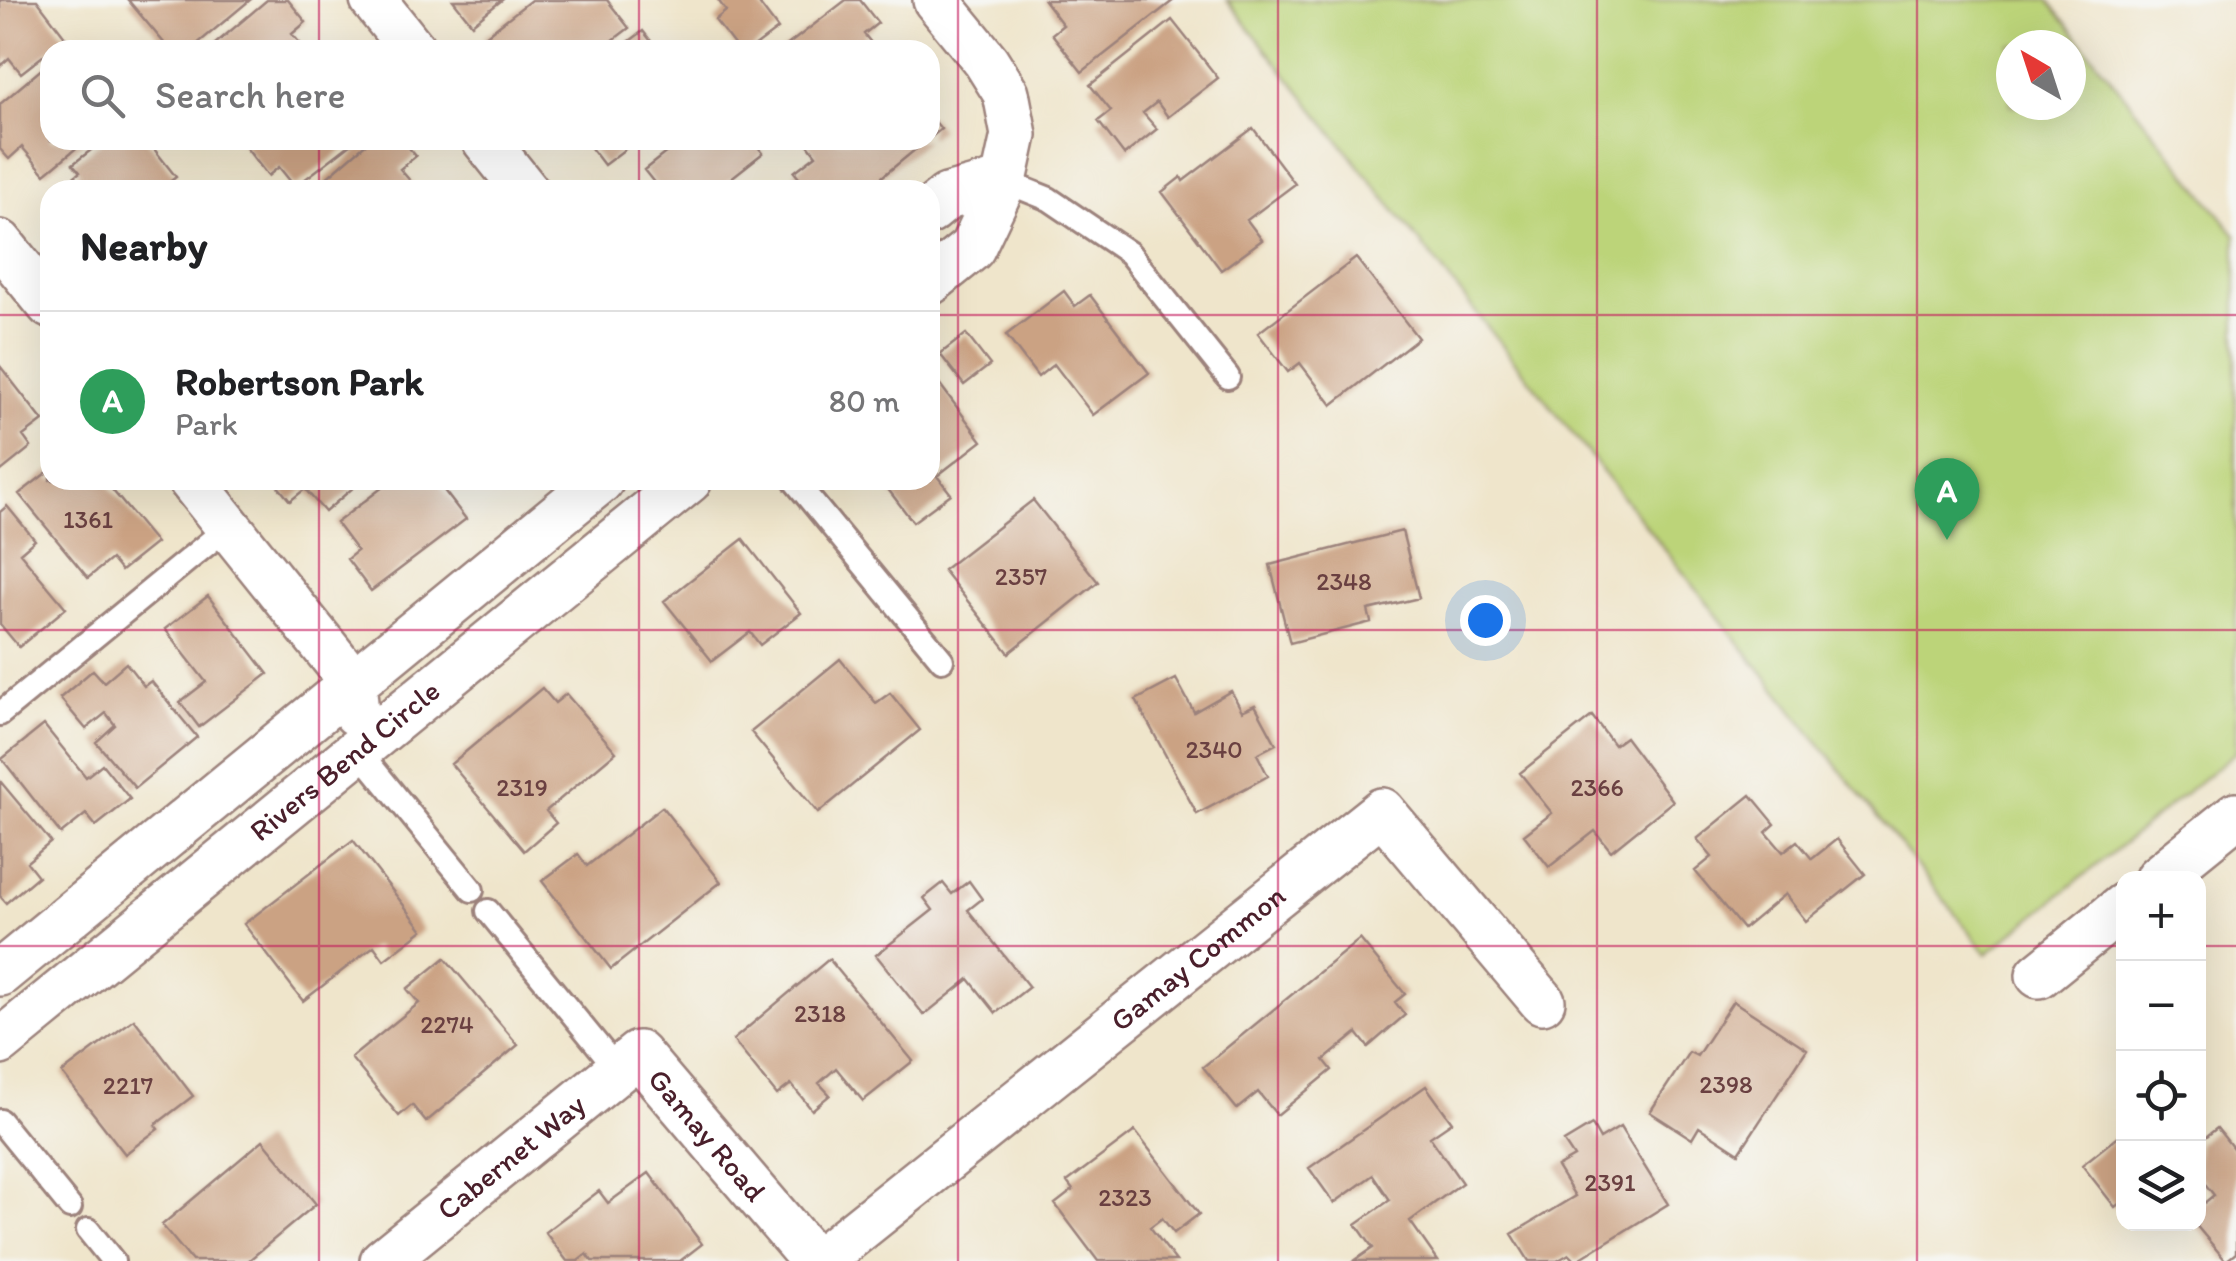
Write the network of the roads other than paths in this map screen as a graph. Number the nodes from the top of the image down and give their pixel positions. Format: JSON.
{"nodes":[{"id":1,"x":373,"y":0,"type":"edge"},
{"id":2,"x":936,"y":0,"type":"edge"},
{"id":3,"x":405,"y":40,"type":"edge"},
{"id":4,"x":493,"y":150,"type":"edge"},
{"id":5,"x":517,"y":180,"type":"edge"},
{"id":6,"x":1004,"y":182,"type":"junction"},
{"id":7,"x":940,"y":203,"type":"edge"},
{"id":8,"x":6,"y":263,"type":"edge"},
{"id":9,"x":940,"y":274,"type":"edge"},
{"id":10,"x":40,"y":295,"type":"edge"},
{"id":11,"x":1228,"y":377,"type":"dead end"},
{"id":12,"x":198,"y":490,"type":"edge"},
{"id":13,"x":589,"y":490,"type":"edge"},
{"id":14,"x":676,"y":490,"type":"edge"},
{"id":15,"x":802,"y":490,"type":"edge"},
{"id":16,"x":228,"y":527,"type":"junction"},
{"id":17,"x":942,"y":660,"type":"dead end"},
{"id":18,"x":354,"y":682,"type":"junction"},
{"id":19,"x":0,"y":714,"type":"edge"},
{"id":20,"x":358,"y":750,"type":"junction"},
{"id":21,"x":2236,"y":815,"type":"edge"},
{"id":22,"x":2167,"y":871,"type":"edge"},
{"id":23,"x":472,"y":890,"type":"dead end"},
{"id":24,"x":488,"y":911,"type":"dead end"},
{"id":25,"x":2116,"y":912,"type":"edge"},
{"id":26,"x":0,"y":972,"type":"edge"},
{"id":27,"x":2039,"y":974,"type":"dead end"},
{"id":28,"x":1542,"y":1002,"type":"dead end"},
{"id":29,"x":0,"y":1042,"type":"edge"},
{"id":30,"x":628,"y":1062,"type":"junction"},
{"id":31,"x":0,"y":1121,"type":"edge"},
{"id":32,"x":70,"y":1208,"type":"dead end"},
{"id":33,"x":88,"y":1230,"type":"dead end"},
{"id":34,"x":113,"y":1261,"type":"edge"},
{"id":35,"x":384,"y":1261,"type":"edge"},
{"id":36,"x":816,"y":1261,"type":"edge"}],
"edges":[{"from":1,"to":3,"type":"street"},
{"from":2,"to":6,"type":"street"},
{"from":4,"to":5,"type":"street"},
{"from":6,"to":7,"type":"street"},
{"from":6,"to":9,"type":"street"},
{"from":6,"to":11,"type":"lane"},
{"from":8,"to":10,"type":"street"},
{"from":12,"to":16,"type":"street"},
{"from":13,"to":18,"type":"street","name":"Rivers Bend Circle"},
{"from":14,"to":20,"type":"street","name":"Rivers Bend Circle"},
{"from":15,"to":17,"type":"lane"},
{"from":16,"to":18,"type":"street"},
{"from":16,"to":19,"type":"lane"},
{"from":18,"to":20,"type":"street"},
{"from":18,"to":26,"type":"street","name":"Rivers Bend Circle"},
{"from":20,"to":23,"type":"lane"},
{"from":20,"to":29,"type":"street","name":"Rivers Bend Circle"},
{"from":21,"to":22,"type":"street"},
{"from":24,"to":30,"type":"lane"},
{"from":25,"to":27,"type":"street"},
{"from":28,"to":36,"type":"street","name":"Gamay Common"},
{"from":30,"to":35,"type":"street","name":"Cabernet Way"},
{"from":30,"to":36,"type":"street","name":"Gamay Road"},
{"from":31,"to":32,"type":"lane"},
{"from":33,"to":34,"type":"lane"}]}
